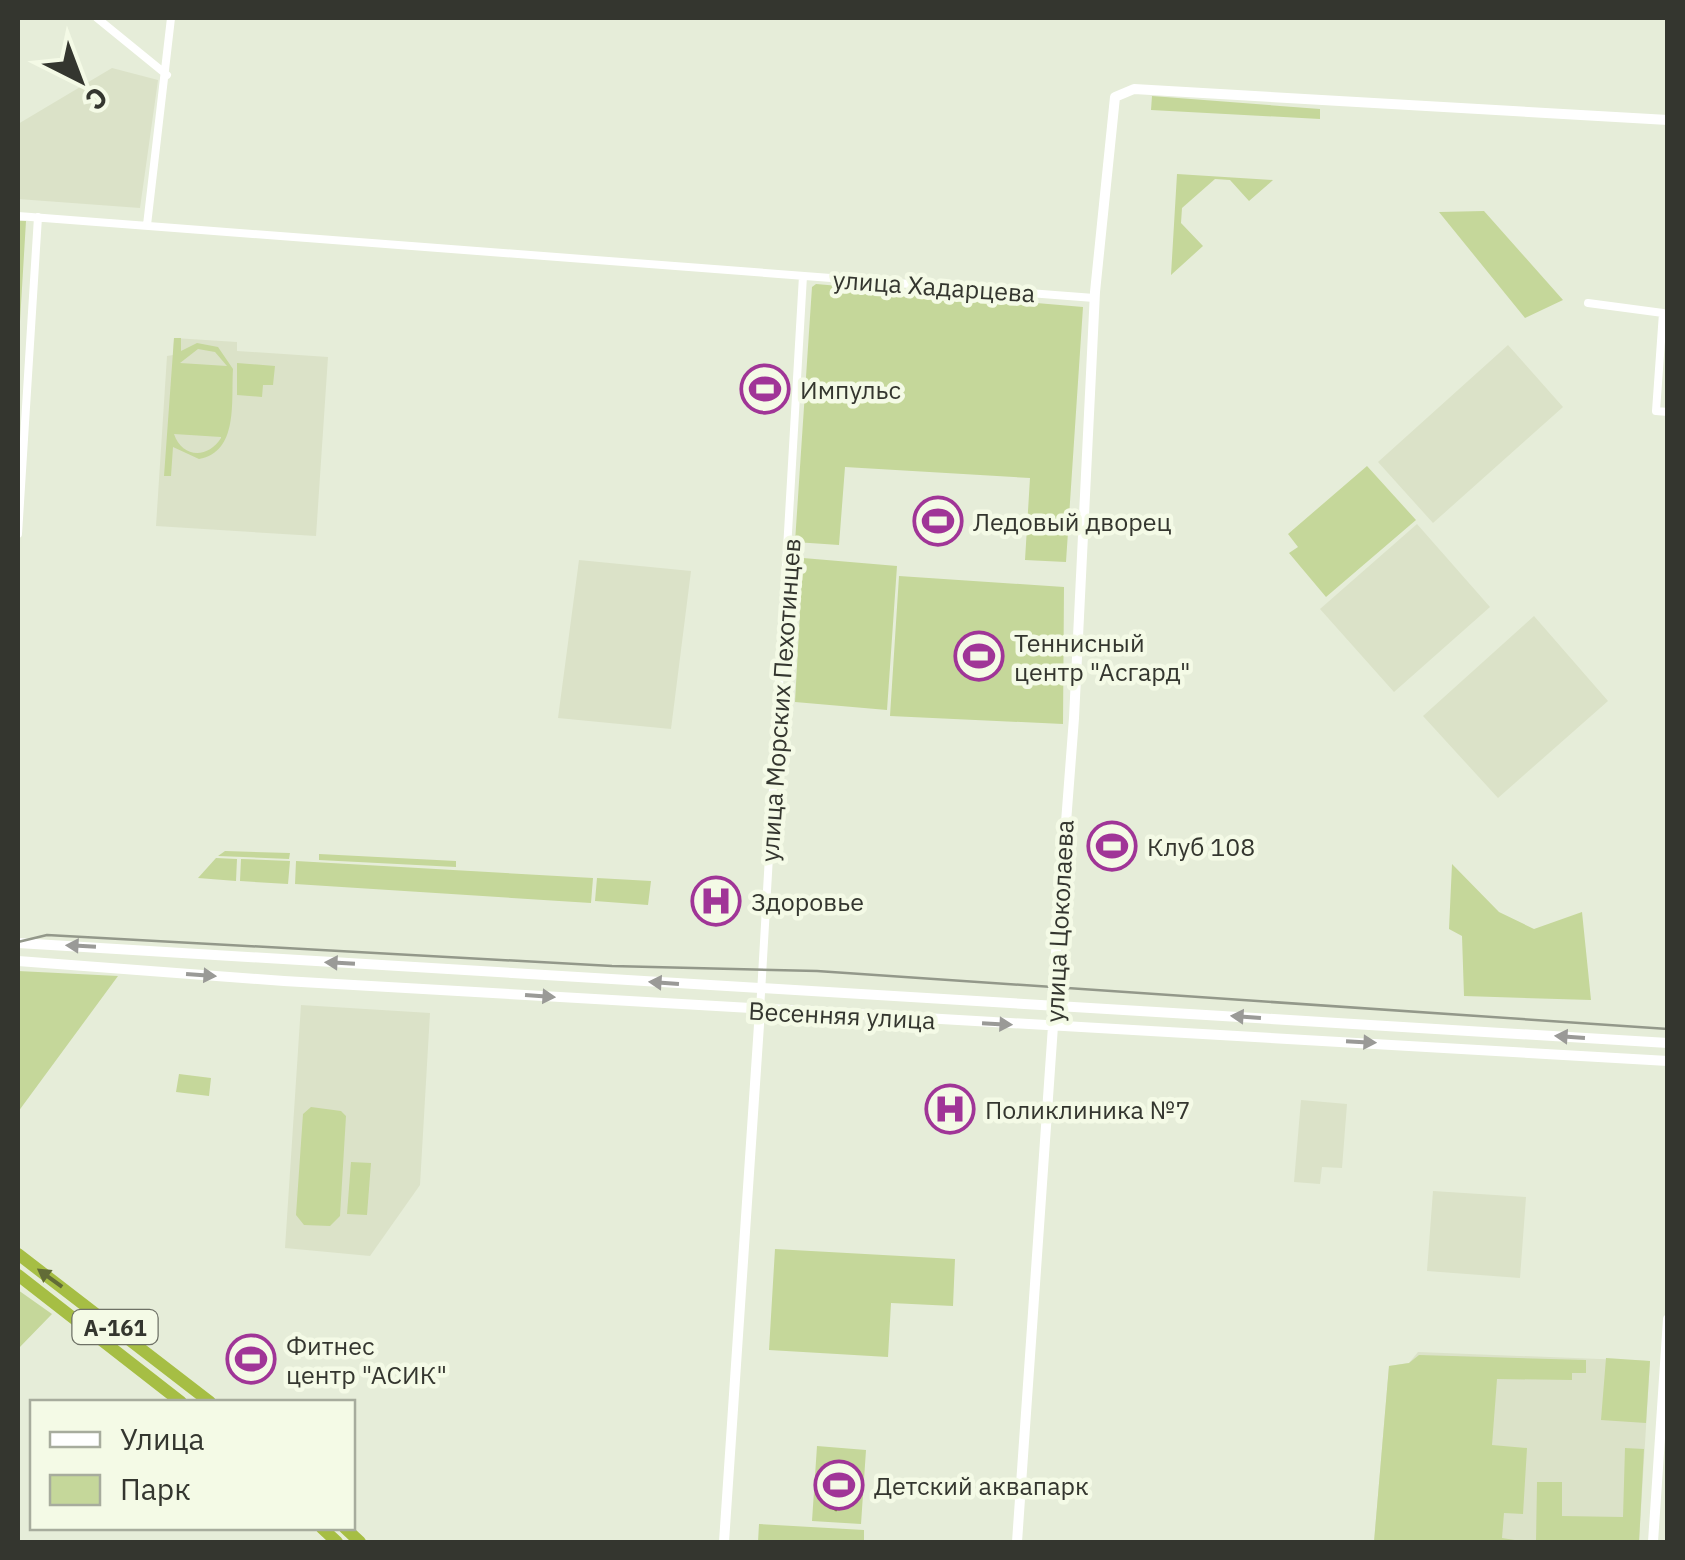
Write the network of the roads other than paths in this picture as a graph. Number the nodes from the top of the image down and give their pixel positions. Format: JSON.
{"nodes":[{"id":1,"x":98,"y":18,"type":"edge"},
{"id":2,"x":171,"y":18,"type":"edge"},
{"id":3,"x":167,"y":75,"type":"junction"},
{"id":4,"x":1668,"y":120,"type":"edge"},
{"id":5,"x":18,"y":216,"type":"edge"},
{"id":6,"x":38,"y":218,"type":"junction"},
{"id":7,"x":146,"y":226,"type":"junction"},
{"id":8,"x":803,"y":276,"type":"junction"},
{"id":9,"x":1094,"y":298,"type":"junction"},
{"id":10,"x":1588,"y":303,"type":"dead end"},
{"id":11,"x":1668,"y":412,"type":"edge"},
{"id":12,"x":18,"y":534,"type":"edge"},
{"id":13,"x":18,"y":943,"type":"edge"},
{"id":14,"x":18,"y":961,"type":"edge"},
{"id":15,"x":762,"y":990,"type":"junction"},
{"id":16,"x":1052,"y":1005,"type":"junction"},
{"id":17,"x":760,"y":1010,"type":"junction"},
{"id":18,"x":1054,"y":1026,"type":"junction"},
{"id":19,"x":1668,"y":1043,"type":"edge"},
{"id":20,"x":1668,"y":1060,"type":"edge"},
{"id":21,"x":18,"y":1254,"type":"edge"},
{"id":22,"x":18,"y":1275,"type":"edge"},
{"id":23,"x":1668,"y":1319,"type":"edge"},
{"id":24,"x":179,"y":1400,"type":"edge"},
{"id":25,"x":207,"y":1400,"type":"edge"},
{"id":26,"x":724,"y":1542,"type":"edge"},
{"id":27,"x":1017,"y":1542,"type":"edge"},
{"id":28,"x":1653,"y":1542,"type":"edge"}],
"edges":[{"from":1,"to":3,"type":"street"},
{"from":2,"to":3,"type":"street"},
{"from":3,"to":7,"type":"street"},
{"from":4,"to":9,"type":"street"},
{"from":5,"to":6,"type":"street","name":"улица Хадарцева"},
{"from":6,"to":7,"type":"street","name":"улица Хадарцева"},
{"from":6,"to":12,"type":"street"},
{"from":7,"to":8,"type":"street","name":"улица Хадарцева"},
{"from":8,"to":9,"type":"street","name":"улица Хадарцева"},
{"from":8,"to":15,"type":"street","name":"улица Морских Пехотинцев"},
{"from":9,"to":16,"type":"street","name":"улица Цоколаева"},
{"from":10,"to":11,"type":"street"},
{"from":15,"to":13,"type":"street","name":"Весенняя улица","one_way":true},
{"from":14,"to":17,"type":"street","name":"Весенняя улица","one_way":true},
{"from":15,"to":16,"type":"street","name":"Весенняя улица"},
{"from":15,"to":17,"type":"street","name":"улица Морских Пехотинцев"},
{"from":16,"to":18,"type":"street","name":"улица Цоколаева"},
{"from":19,"to":16,"type":"street","name":"Весенняя улица","one_way":true},
{"from":17,"to":18,"type":"street","name":"Весенняя улица","one_way":true},
{"from":17,"to":26,"type":"street","name":"улица Морских Пехотинцев"},
{"from":18,"to":20,"type":"street","name":"Весенняя улица","one_way":true},
{"from":18,"to":27,"type":"street","name":"улица Цоколаева"},
{"from":25,"to":21,"type":"highway","number":"А-161","one_way":true},
{"from":22,"to":24,"type":"highway","number":"А-161"},
{"from":23,"to":28,"type":"street"}]}
